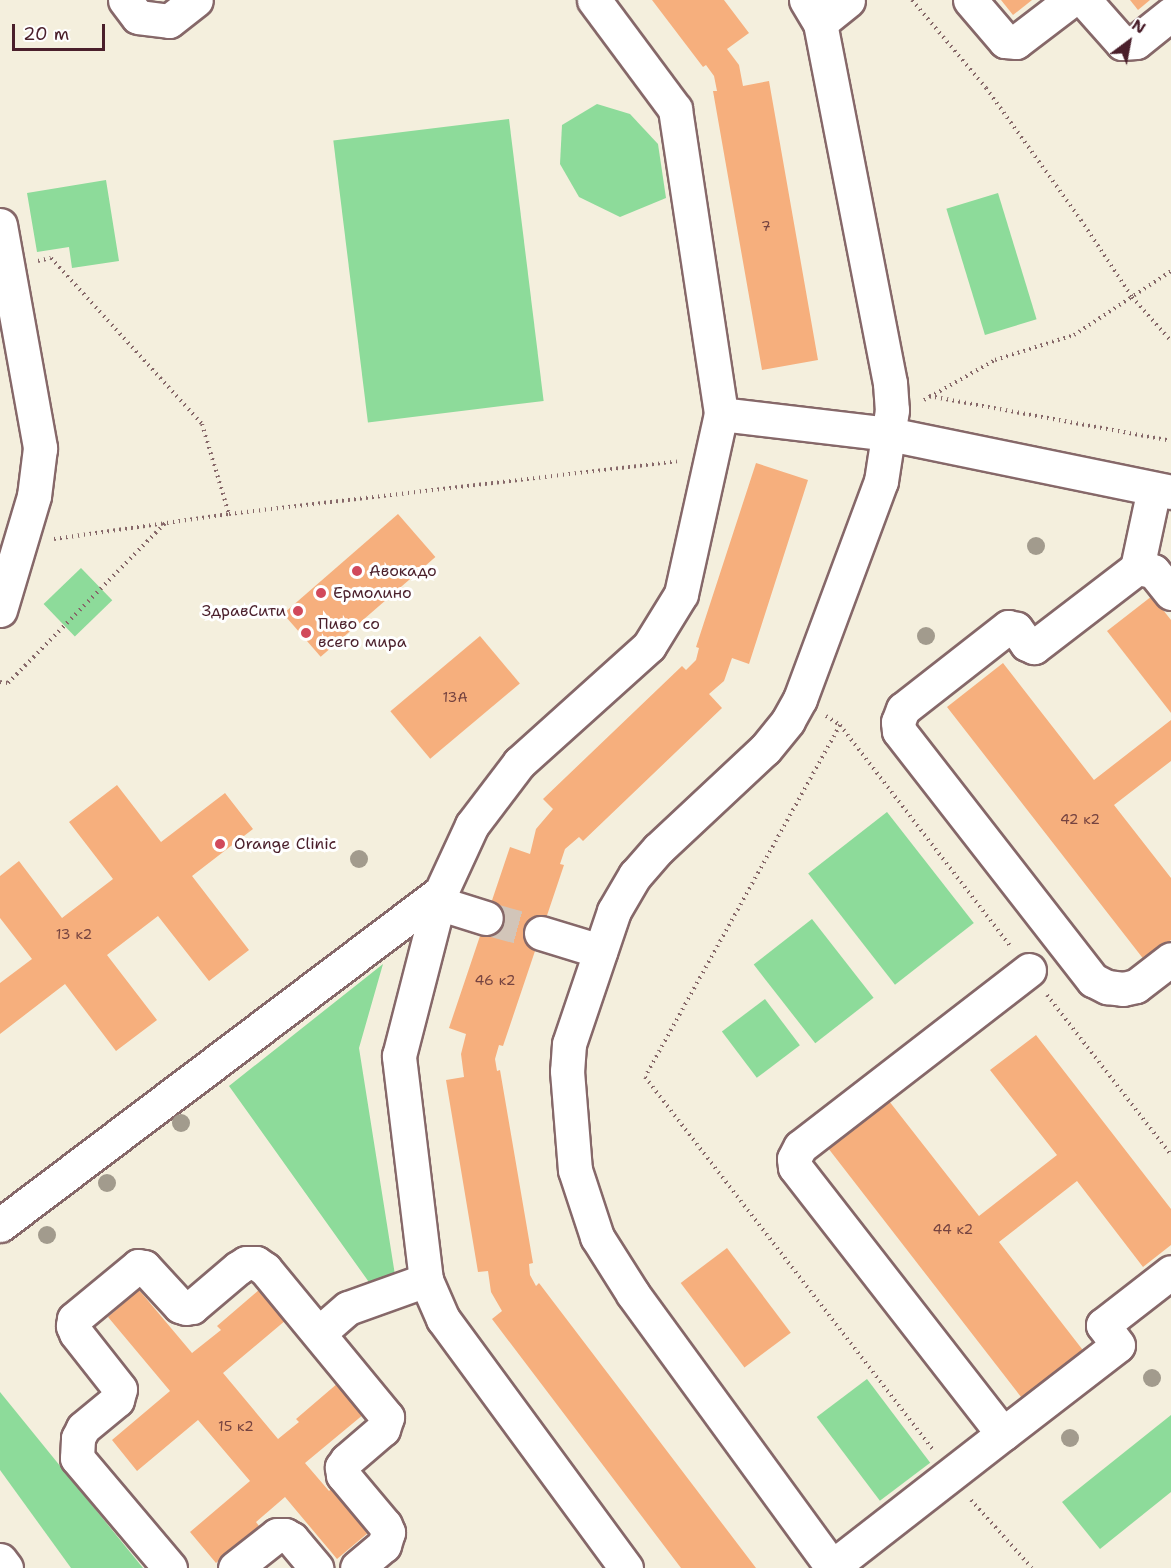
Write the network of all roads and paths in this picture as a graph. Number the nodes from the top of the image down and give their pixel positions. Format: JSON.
{"nodes":[{"id":1,"x":125,"y":0,"type":"edge"},
{"id":2,"x":196,"y":0,"type":"edge"},
{"id":3,"x":594,"y":0,"type":"edge"},
{"id":4,"x":848,"y":0,"type":"edge"},
{"id":5,"x":912,"y":0,"type":"edge"},
{"id":6,"x":970,"y":0,"type":"edge"},
{"id":7,"x":1071,"y":0,"type":"edge"},
{"id":8,"x":1084,"y":0,"type":"edge"},
{"id":9,"x":813,"y":11,"type":"edge"},
{"id":10,"x":1171,"y":14,"type":"edge"},
{"id":11,"x":0,"y":225,"type":"edge"},
{"id":12,"x":7,"y":266,"type":"junction"},
{"id":13,"x":1171,"y":270,"type":"edge"},
{"id":14,"x":1132,"y":297,"type":"junction"},
{"id":15,"x":1171,"y":341,"type":"edge"},
{"id":16,"x":721,"y":414,"type":"junction"},
{"id":17,"x":889,"y":434,"type":"junction"},
{"id":18,"x":1171,"y":441,"type":"edge"},
{"id":19,"x":712,"y":456,"type":"junction"},
{"id":20,"x":1162,"y":491,"type":"edge"},
{"id":21,"x":229,"y":514,"type":"junction"},
{"id":22,"x":165,"y":523,"type":"junction"},
{"id":23,"x":20,"y":544,"type":"junction"},
{"id":24,"x":1137,"y":568,"type":"junction"},
{"id":25,"x":1171,"y":593,"type":"edge"},
{"id":26,"x":0,"y":610,"type":"edge"},
{"id":27,"x":0,"y":682,"type":"edge"},
{"id":28,"x":800,"y":699,"type":"junction"},
{"id":29,"x":440,"y":898,"type":"junction"},
{"id":30,"x":486,"y":918,"type":"tunnel mouth"},
{"id":31,"x":541,"y":933,"type":"tunnel mouth"},
{"id":32,"x":600,"y":951,"type":"junction"},
{"id":33,"x":1171,"y":959,"type":"edge"},
{"id":34,"x":1029,"y":970,"type":"junction"},
{"id":35,"x":1171,"y":1155,"type":"edge"},
{"id":36,"x":0,"y":1225,"type":"edge"},
{"id":37,"x":1171,"y":1272,"type":"edge"},
{"id":38,"x":426,"y":1280,"type":"junction"},
{"id":39,"x":319,"y":1333,"type":"junction"},
{"id":40,"x":1003,"y":1434,"type":"junction"},
{"id":41,"x":0,"y":1560,"type":"edge"},
{"id":42,"x":6,"y":1568,"type":"edge"},
{"id":43,"x":170,"y":1568,"type":"edge"},
{"id":44,"x":235,"y":1568,"type":"edge"},
{"id":45,"x":316,"y":1568,"type":"edge"},
{"id":46,"x":357,"y":1568,"type":"edge"},
{"id":47,"x":626,"y":1568,"type":"edge"},
{"id":48,"x":832,"y":1568,"type":"edge"}],
"edges":[{"from":1,"to":2,"type":"lane"},
{"from":3,"to":16,"type":"lane"},
{"from":4,"to":9,"type":"lane"},
{"from":5,"to":14,"type":"path"},
{"from":6,"to":7,"type":"lane"},
{"from":8,"to":10,"type":"lane"},
{"from":9,"to":17,"type":"lane"},
{"from":11,"to":12,"type":"lane"},
{"from":12,"to":21,"type":"path"},
{"from":12,"to":23,"type":"lane"},
{"from":13,"to":14,"type":"path"},
{"from":14,"to":15,"type":"path"},
{"from":14,"to":18,"type":"path"},
{"from":16,"to":17,"type":"lane"},
{"from":16,"to":19,"type":"lane"},
{"from":17,"to":20,"type":"lane"},
{"from":17,"to":28,"type":"lane"},
{"from":19,"to":21,"type":"path"},
{"from":19,"to":29,"type":"lane"},
{"from":20,"to":24,"type":"lane"},
{"from":21,"to":22,"type":"path"},
{"from":22,"to":23,"type":"path"},
{"from":22,"to":27,"type":"path"},
{"from":23,"to":26,"type":"lane"},
{"from":24,"to":25,"type":"lane"},
{"from":24,"to":33,"type":"lane"},
{"from":28,"to":32,"type":"lane"},
{"from":28,"to":34,"type":"path"},
{"from":29,"to":30,"type":"lane"},
{"from":29,"to":36,"type":"lane"},
{"from":29,"to":38,"type":"lane"},
{"from":31,"to":32,"type":"lane"},
{"from":32,"to":48,"type":"lane"},
{"from":34,"to":35,"type":"path"},
{"from":34,"to":40,"type":"lane"},
{"from":37,"to":40,"type":"lane"},
{"from":38,"to":39,"type":"lane"},
{"from":38,"to":47,"type":"lane"},
{"from":39,"to":43,"type":"lane"},
{"from":39,"to":46,"type":"lane"},
{"from":40,"to":48,"type":"lane"},
{"from":41,"to":42,"type":"lane"},
{"from":44,"to":45,"type":"lane"}]}
